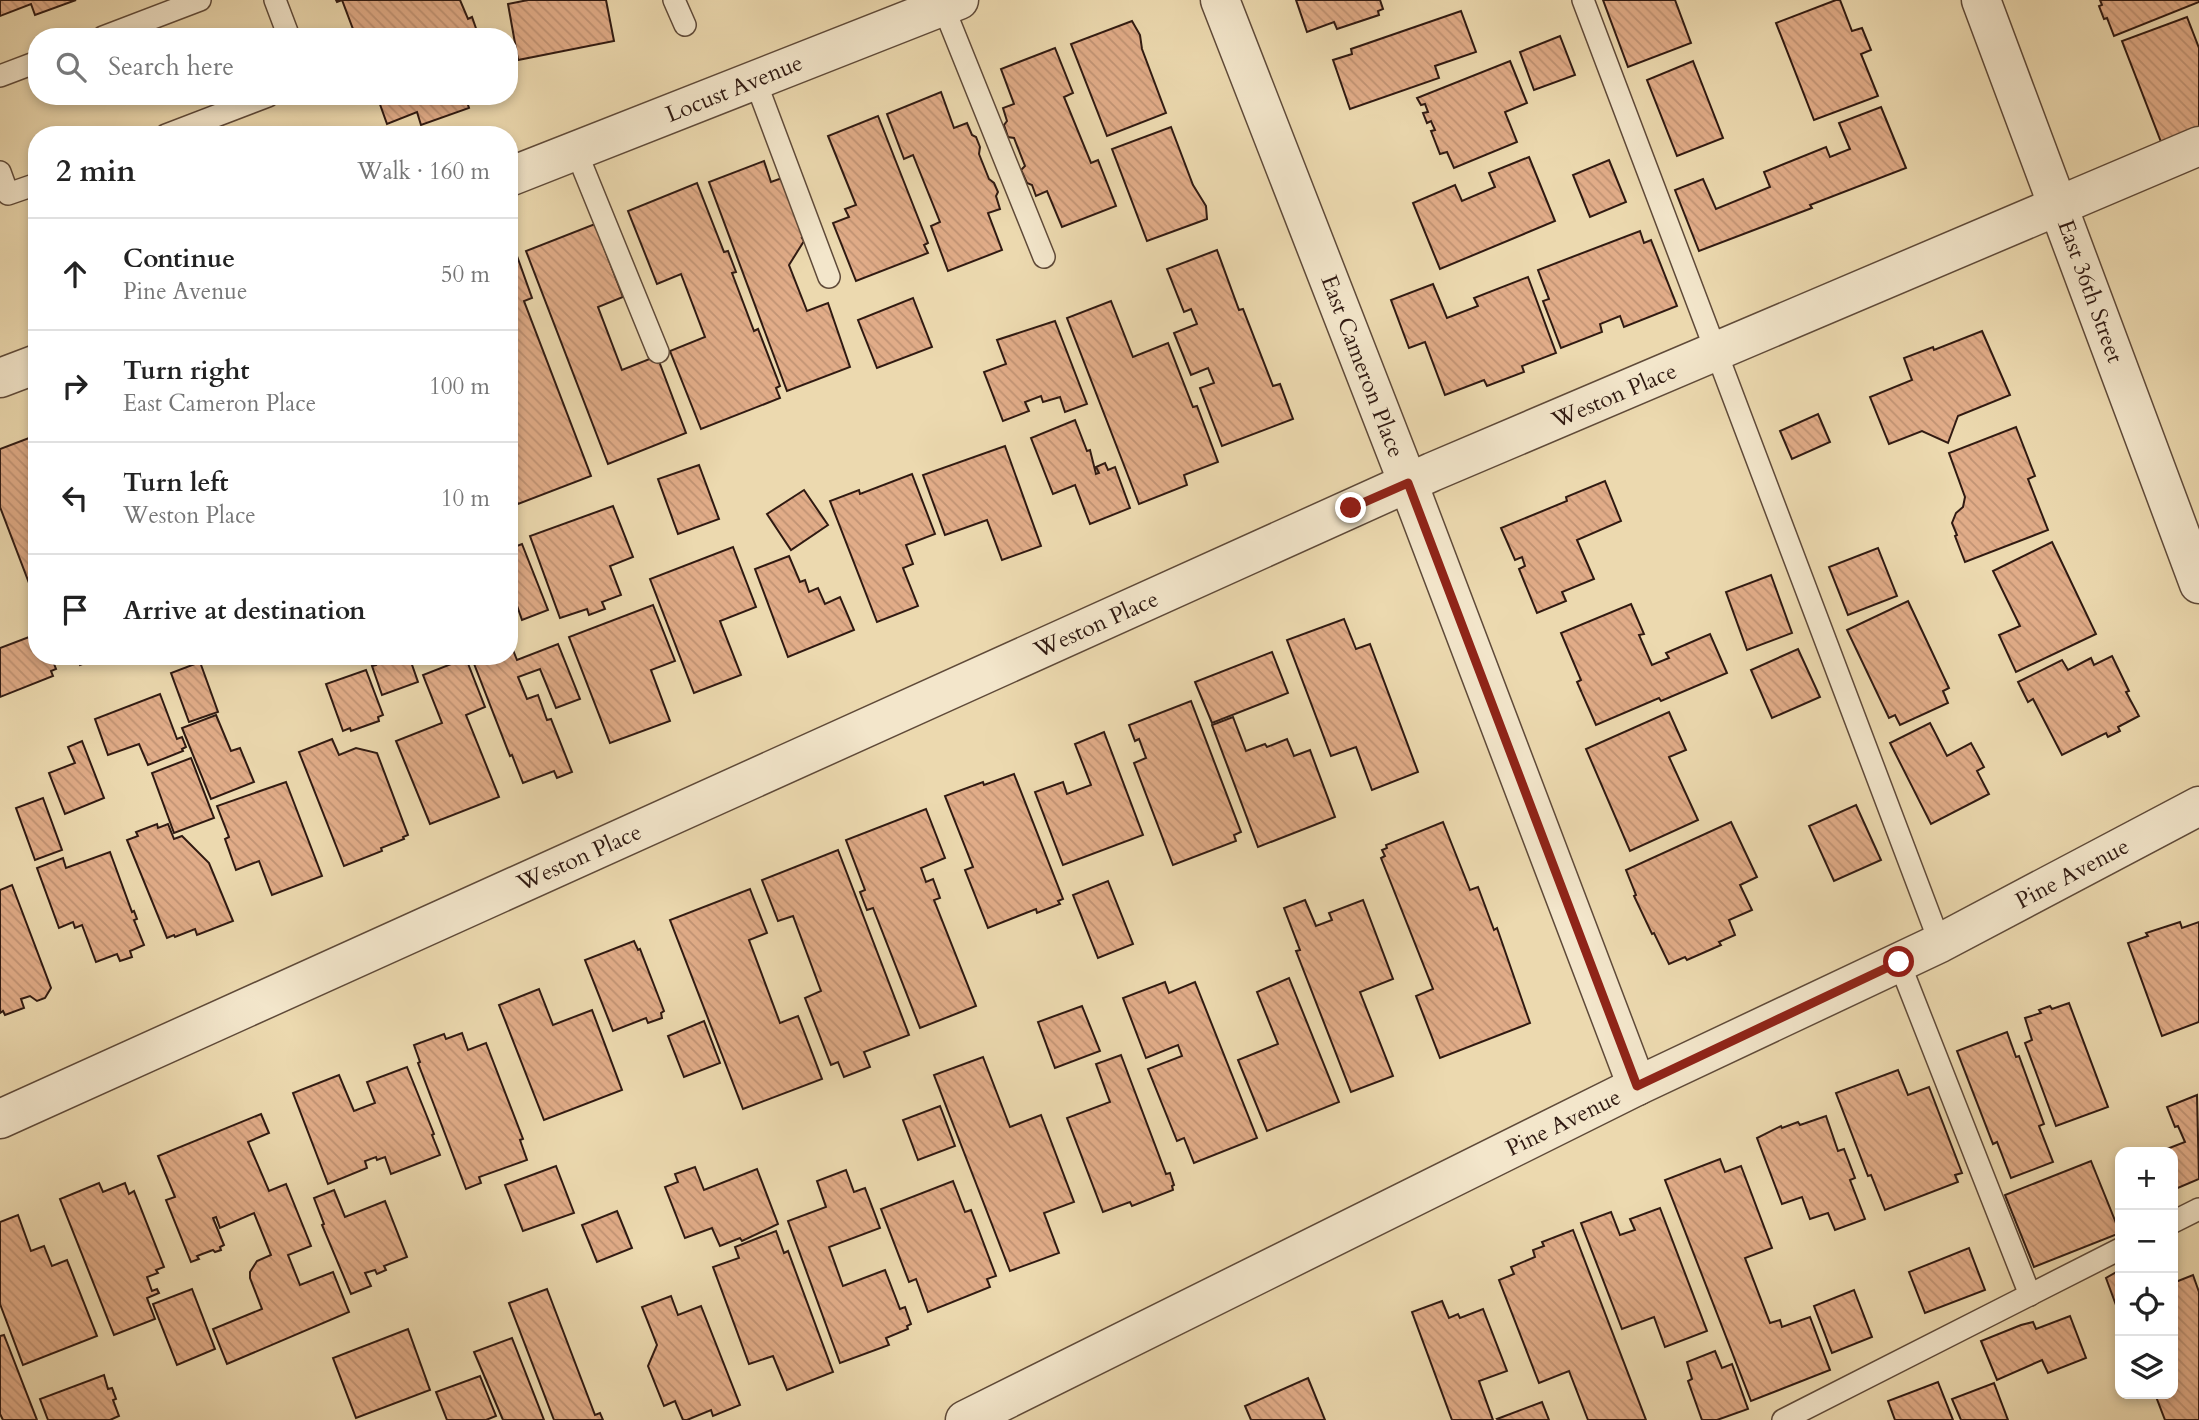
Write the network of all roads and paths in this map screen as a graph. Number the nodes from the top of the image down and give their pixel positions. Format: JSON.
{"nodes":[{"id":1,"x":200,"y":0,"type":"edge"},
{"id":2,"x":275,"y":0,"type":"edge"},
{"id":3,"x":674,"y":0,"type":"edge"},
{"id":4,"x":1220,"y":0,"type":"edge"},
{"id":5,"x":1583,"y":0,"type":"edge"},
{"id":6,"x":1981,"y":0,"type":"edge"},
{"id":7,"x":951,"y":3,"type":"edge"},
{"id":8,"x":685,"y":25,"type":"dead end"},
{"id":9,"x":127,"y":28,"type":"edge"},
{"id":10,"x":286,"y":28,"type":"edge"},
{"id":11,"x":28,"y":65,"type":"edge"},
{"id":12,"x":0,"y":76,"type":"edge"},
{"id":13,"x":755,"y":80,"type":"junction"},
{"id":14,"x":244,"y":105,"type":"edge"},
{"id":15,"x":190,"y":126,"type":"edge"},
{"id":16,"x":2199,"y":146,"type":"edge"},
{"id":17,"x":576,"y":151,"type":"junction"},
{"id":18,"x":0,"y":172,"type":"edge"},
{"id":19,"x":518,"y":174,"type":"edge"},
{"id":20,"x":28,"y":187,"type":"edge"},
{"id":21,"x":2059,"y":206,"type":"junction"},
{"id":22,"x":1044,"y":257,"type":"dead end"},
{"id":23,"x":829,"y":277,"type":"dead end"},
{"id":24,"x":658,"y":352,"type":"dead end"},
{"id":25,"x":1717,"y":352,"type":"junction"},
{"id":26,"x":28,"y":368,"type":"edge"},
{"id":27,"x":0,"y":379,"type":"edge"},
{"id":28,"x":1408,"y":483,"type":"junction"},
{"id":29,"x":2199,"y":584,"type":"edge"},
{"id":30,"x":2199,"y":806,"type":"edge"},
{"id":31,"x":1940,"y":943,"type":"junction"},
{"id":32,"x":1899,"y":962,"type":"junction"},
{"id":33,"x":1637,"y":1086,"type":"junction"},
{"id":34,"x":0,"y":1119,"type":"edge"},
{"id":35,"x":2199,"y":1209,"type":"edge"},
{"id":36,"x":2178,"y":1220,"type":"edge"},
{"id":37,"x":2115,"y":1252,"type":"edge"},
{"id":38,"x":2029,"y":1295,"type":"junction"},
{"id":39,"x":980,"y":1417,"type":"edge"},
{"id":40,"x":1783,"y":1420,"type":"edge"}],
"edges":[{"from":1,"to":9,"type":"lane"},
{"from":2,"to":10,"type":"lane"},
{"from":3,"to":8,"type":"lane"},
{"from":4,"to":28,"type":"street","name":"East Cameron Place"},
{"from":5,"to":25,"type":"lane"},
{"from":6,"to":21,"type":"street","name":"East 36th Street"},
{"from":7,"to":13,"type":"street","name":"Locust Avenue"},
{"from":7,"to":22,"type":"lane"},
{"from":11,"to":12,"type":"lane"},
{"from":13,"to":17,"type":"street","name":"Locust Avenue"},
{"from":13,"to":23,"type":"lane"},
{"from":14,"to":15,"type":"lane"},
{"from":16,"to":21,"type":"street","name":"Weston Place"},
{"from":17,"to":19,"type":"street","name":"Locust Avenue"},
{"from":17,"to":24,"type":"lane"},
{"from":18,"to":20,"type":"lane"},
{"from":21,"to":25,"type":"street","name":"Weston Place"},
{"from":21,"to":29,"type":"street","name":"East 36th Street"},
{"from":25,"to":28,"type":"street","name":"Weston Place"},
{"from":25,"to":31,"type":"lane"},
{"from":26,"to":27,"type":"street"},
{"from":28,"to":33,"type":"street","name":"East Cameron Place"},
{"from":28,"to":34,"type":"street","name":"Weston Place"},
{"from":30,"to":31,"type":"street","name":"Pine Avenue"},
{"from":31,"to":32,"type":"street","name":"Pine Avenue"},
{"from":32,"to":33,"type":"street","name":"Pine Avenue"},
{"from":32,"to":38,"type":"lane"},
{"from":33,"to":39,"type":"street","name":"Pine Avenue"},
{"from":35,"to":36,"type":"lane"},
{"from":37,"to":38,"type":"lane"},
{"from":38,"to":40,"type":"lane"}]}
